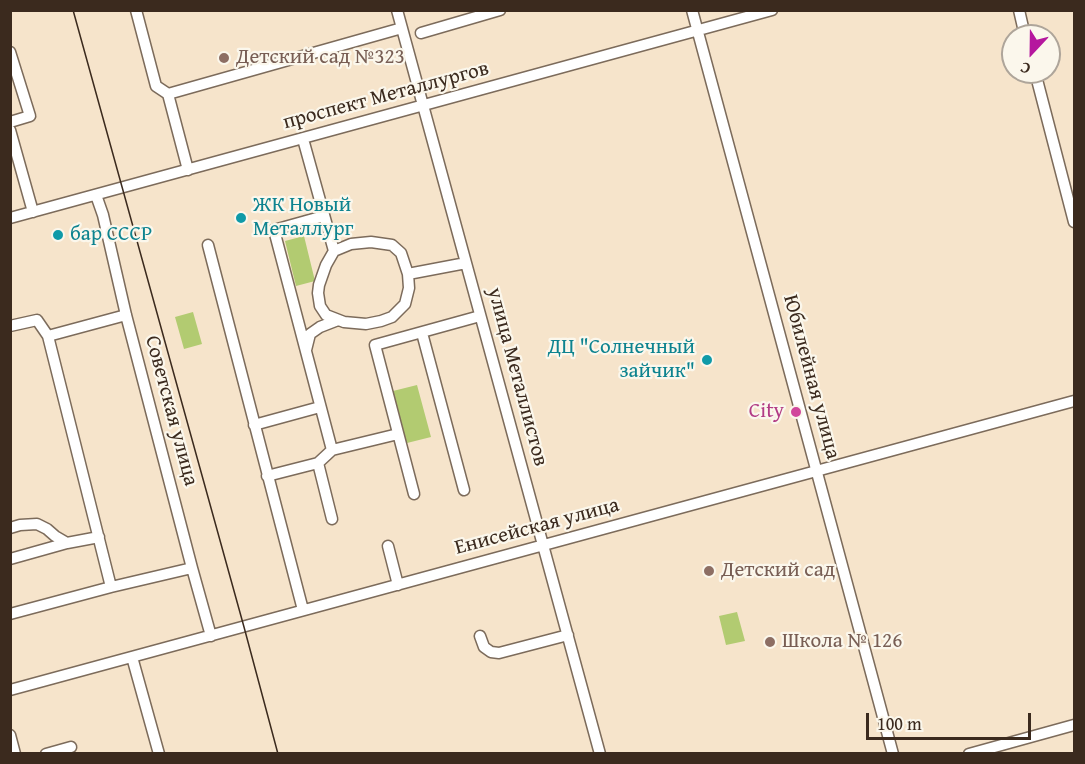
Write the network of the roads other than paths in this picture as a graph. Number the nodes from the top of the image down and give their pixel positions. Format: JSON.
{"nodes":[{"id":1,"x":136,"y":10,"type":"edge"},
{"id":2,"x":397,"y":10,"type":"edge"},
{"id":3,"x":500,"y":10,"type":"edge"},
{"id":4,"x":692,"y":10,"type":"edge"},
{"id":5,"x":772,"y":10,"type":"edge"},
{"id":6,"x":402,"y":28,"type":"junction"},
{"id":7,"x":698,"y":31,"type":"junction"},
{"id":8,"x":421,"y":33,"type":"dead end"},
{"id":9,"x":10,"y":52,"type":"edge"},
{"id":10,"x":1038,"y":84,"type":"edge"},
{"id":11,"x":168,"y":94,"type":"junction"},
{"id":12,"x":423,"y":106,"type":"junction"},
{"id":13,"x":10,"y":122,"type":"edge"},
{"id":14,"x":10,"y":130,"type":"edge"},
{"id":15,"x":303,"y":139,"type":"junction"},
{"id":16,"x":188,"y":170,"type":"junction"},
{"id":17,"x":96,"y":195,"type":"junction"},
{"id":18,"x":33,"y":212,"type":"junction"},
{"id":19,"x":324,"y":216,"type":"junction"},
{"id":20,"x":10,"y":218,"type":"edge"},
{"id":21,"x":1074,"y":222,"type":"edge"},
{"id":22,"x":208,"y":245,"type":"dead end"},
{"id":23,"x":334,"y":251,"type":"junction"},
{"id":24,"x":466,"y":263,"type":"junction"},
{"id":25,"x":408,"y":274,"type":"junction"},
{"id":26,"x":126,"y":315,"type":"junction"},
{"id":27,"x":480,"y":316,"type":"junction"},
{"id":28,"x":338,"y":320,"type":"junction"},
{"id":29,"x":10,"y":326,"type":"edge"},
{"id":30,"x":422,"y":333,"type":"junction"},
{"id":31,"x":48,"y":336,"type":"junction"},
{"id":32,"x":306,"y":350,"type":"junction"},
{"id":33,"x":1074,"y":401,"type":"edge"},
{"id":34,"x":320,"y":407,"type":"junction"},
{"id":35,"x":254,"y":425,"type":"junction"},
{"id":36,"x":398,"y":434,"type":"junction"},
{"id":37,"x":332,"y":450,"type":"junction"},
{"id":38,"x":318,"y":463,"type":"junction"},
{"id":39,"x":817,"y":471,"type":"junction"},
{"id":40,"x":267,"y":476,"type":"junction"},
{"id":41,"x":464,"y":490,"type":"dead end"},
{"id":42,"x":414,"y":494,"type":"dead end"},
{"id":43,"x":332,"y":519,"type":"dead end"},
{"id":44,"x":10,"y":528,"type":"edge"},
{"id":45,"x":99,"y":537,"type":"junction"},
{"id":46,"x":68,"y":543,"type":"junction"},
{"id":47,"x":543,"y":545,"type":"junction"},
{"id":48,"x":388,"y":546,"type":"dead end"},
{"id":49,"x":10,"y":559,"type":"edge"},
{"id":50,"x":192,"y":568,"type":"junction"},
{"id":51,"x":398,"y":585,"type":"junction"},
{"id":52,"x":111,"y":587,"type":"junction"},
{"id":53,"x":303,"y":610,"type":"junction"},
{"id":54,"x":10,"y":614,"type":"edge"},
{"id":55,"x":568,"y":635,"type":"junction"},
{"id":56,"x":211,"y":636,"type":"junction"},
{"id":57,"x":480,"y":636,"type":"dead end"},
{"id":58,"x":132,"y":657,"type":"junction"},
{"id":59,"x":10,"y":690,"type":"edge"},
{"id":60,"x":1074,"y":725,"type":"edge"},
{"id":61,"x":10,"y":735,"type":"edge"},
{"id":62,"x":71,"y":747,"type":"dead end"},
{"id":63,"x":15,"y":753,"type":"edge"},
{"id":64,"x":46,"y":753,"type":"edge"},
{"id":65,"x":159,"y":753,"type":"edge"},
{"id":66,"x":600,"y":753,"type":"edge"},
{"id":67,"x":893,"y":753,"type":"edge"},
{"id":68,"x":969,"y":753,"type":"edge"}],
"edges":[{"from":1,"to":11,"type":"street"},
{"from":2,"to":6,"type":"street","name":"улица Металлистов"},
{"from":3,"to":8,"type":"street"},
{"from":4,"to":7,"type":"street","name":"Юбилейная улица"},
{"from":5,"to":7,"type":"street","name":"проспект Металлургов"},
{"from":6,"to":11,"type":"street"},
{"from":6,"to":12,"type":"street","name":"улица Металлистов"},
{"from":7,"to":12,"type":"street","name":"проспект Металлургов"},
{"from":7,"to":39,"type":"street","name":"Юбилейная улица"},
{"from":9,"to":13,"type":"street"},
{"from":10,"to":21,"type":"street"},
{"from":11,"to":16,"type":"street"},
{"from":12,"to":15,"type":"street","name":"проспект Металлургов"},
{"from":12,"to":24,"type":"street","name":"улица Металлистов"},
{"from":14,"to":18,"type":"street"},
{"from":15,"to":16,"type":"street","name":"проспект Металлургов"},
{"from":15,"to":19,"type":"street"},
{"from":16,"to":17,"type":"street","name":"проспект Металлургов"},
{"from":17,"to":18,"type":"street","name":"проспект Металлургов"},
{"from":17,"to":26,"type":"street","name":"Советская улица"},
{"from":18,"to":20,"type":"street","name":"проспект Металлургов"},
{"from":19,"to":23,"type":"street"},
{"from":19,"to":32,"type":"street"},
{"from":22,"to":35,"type":"street"},
{"from":23,"to":25,"type":"street"},
{"from":23,"to":28,"type":"street"},
{"from":24,"to":25,"type":"street"},
{"from":24,"to":27,"type":"street","name":"улица Металлистов"},
{"from":25,"to":28,"type":"street"},
{"from":26,"to":31,"type":"street"},
{"from":26,"to":50,"type":"street","name":"Советская улица"},
{"from":27,"to":30,"type":"street"},
{"from":27,"to":47,"type":"street","name":"улица Металлистов"},
{"from":28,"to":32,"type":"street"},
{"from":29,"to":31,"type":"street"},
{"from":30,"to":36,"type":"street"},
{"from":30,"to":41,"type":"street"},
{"from":31,"to":45,"type":"street"},
{"from":32,"to":34,"type":"street"},
{"from":33,"to":39,"type":"street","name":"Енисейская улица"},
{"from":34,"to":35,"type":"street"},
{"from":34,"to":37,"type":"street"},
{"from":35,"to":40,"type":"street"},
{"from":36,"to":37,"type":"street"},
{"from":36,"to":42,"type":"street"},
{"from":37,"to":38,"type":"street"},
{"from":38,"to":40,"type":"street"},
{"from":38,"to":43,"type":"street"},
{"from":39,"to":47,"type":"street","name":"Енисейская улица"},
{"from":39,"to":67,"type":"street","name":"Юбилейная улица"},
{"from":40,"to":53,"type":"street"},
{"from":44,"to":46,"type":"street"},
{"from":45,"to":46,"type":"street"},
{"from":45,"to":52,"type":"street"},
{"from":46,"to":49,"type":"street"},
{"from":47,"to":51,"type":"street","name":"Енисейская улица"},
{"from":47,"to":55,"type":"street","name":"улица Металлистов"},
{"from":48,"to":51,"type":"street"},
{"from":50,"to":52,"type":"street"},
{"from":50,"to":56,"type":"street","name":"Советская улица"},
{"from":51,"to":53,"type":"street","name":"Енисейская улица"},
{"from":52,"to":54,"type":"street"},
{"from":53,"to":56,"type":"street","name":"Енисейская улица"},
{"from":55,"to":57,"type":"street"},
{"from":55,"to":66,"type":"street","name":"улица Металлистов"},
{"from":56,"to":58,"type":"street","name":"Енисейская улица"},
{"from":58,"to":59,"type":"street","name":"Енисейская улица"},
{"from":58,"to":65,"type":"street"},
{"from":60,"to":68,"type":"street"},
{"from":61,"to":63,"type":"street"},
{"from":62,"to":64,"type":"street"}]}
